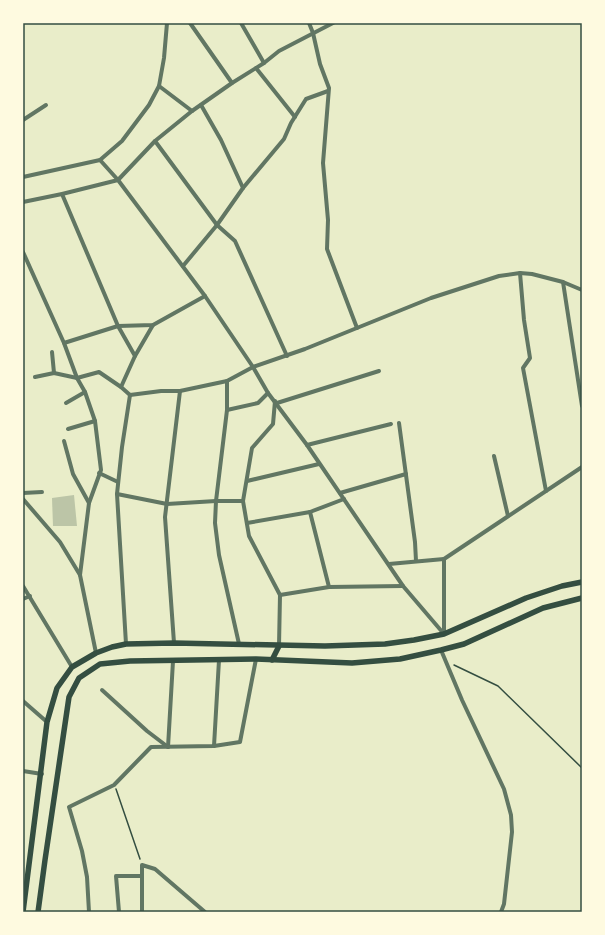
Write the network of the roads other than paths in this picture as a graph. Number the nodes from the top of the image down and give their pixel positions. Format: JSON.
{"nodes":[{"id":1,"x":167,"y":23,"type":"edge"},
{"id":2,"x":190,"y":23,"type":"edge"},
{"id":3,"x":241,"y":23,"type":"edge"},
{"id":4,"x":309,"y":23,"type":"edge"},
{"id":5,"x":332,"y":23,"type":"edge"},
{"id":6,"x":314,"y":33,"type":"junction"},
{"id":7,"x":264,"y":63,"type":"junction"},
{"id":8,"x":256,"y":68,"type":"junction"},
{"id":9,"x":232,"y":83,"type":"junction"},
{"id":10,"x":159,"y":86,"type":"junction"},
{"id":11,"x":328,"y":91,"type":"junction"},
{"id":12,"x":201,"y":104,"type":"junction"},
{"id":13,"x":46,"y":105,"type":"dead end"},
{"id":14,"x":192,"y":111,"type":"junction"},
{"id":15,"x":295,"y":117,"type":"junction"},
{"id":16,"x":23,"y":120,"type":"edge"},
{"id":17,"x":155,"y":141,"type":"junction"},
{"id":18,"x":100,"y":160,"type":"junction"},
{"id":19,"x":23,"y":177,"type":"edge"},
{"id":20,"x":118,"y":180,"type":"junction"},
{"id":21,"x":244,"y":188,"type":"junction"},
{"id":22,"x":62,"y":194,"type":"junction"},
{"id":23,"x":23,"y":202,"type":"edge"},
{"id":24,"x":217,"y":225,"type":"junction"},
{"id":25,"x":23,"y":252,"type":"edge"},
{"id":26,"x":183,"y":266,"type":"junction"},
{"id":27,"x":520,"y":273,"type":"junction"},
{"id":28,"x":563,"y":282,"type":"junction"},
{"id":29,"x":582,"y":290,"type":"edge"},
{"id":30,"x":205,"y":296,"type":"junction"},
{"id":31,"x":153,"y":325,"type":"junction"},
{"id":32,"x":118,"y":326,"type":"junction"},
{"id":33,"x":357,"y":328,"type":"junction"},
{"id":34,"x":64,"y":343,"type":"junction"},
{"id":35,"x":52,"y":352,"type":"dead end"},
{"id":36,"x":135,"y":356,"type":"junction"},
{"id":37,"x":287,"y":356,"type":"junction"},
{"id":38,"x":253,"y":367,"type":"junction"},
{"id":39,"x":379,"y":371,"type":"dead end"},
{"id":40,"x":54,"y":373,"type":"junction"},
{"id":41,"x":35,"y":377,"type":"dead end"},
{"id":42,"x":77,"y":378,"type":"junction"},
{"id":43,"x":227,"y":381,"type":"junction"},
{"id":44,"x":121,"y":386,"type":"junction"},
{"id":45,"x":180,"y":391,"type":"junction"},
{"id":46,"x":85,"y":392,"type":"junction"},
{"id":47,"x":268,"y":393,"type":"junction"},
{"id":48,"x":130,"y":395,"type":"junction"},
{"id":49,"x":276,"y":402,"type":"junction"},
{"id":50,"x":66,"y":403,"type":"dead end"},
{"id":51,"x":582,"y":406,"type":"edge"},
{"id":52,"x":227,"y":410,"type":"junction"},
{"id":53,"x":95,"y":421,"type":"junction"},
{"id":54,"x":399,"y":422,"type":"dead end"},
{"id":55,"x":390,"y":424,"type":"dead end"},
{"id":56,"x":68,"y":429,"type":"dead end"},
{"id":57,"x":64,"y":441,"type":"dead end"},
{"id":58,"x":307,"y":446,"type":"junction"},
{"id":59,"x":494,"y":456,"type":"dead end"},
{"id":60,"x":319,"y":464,"type":"junction"},
{"id":61,"x":582,"y":467,"type":"edge"},
{"id":62,"x":100,"y":473,"type":"junction"},
{"id":63,"x":406,"y":474,"type":"junction"},
{"id":64,"x":247,"y":481,"type":"junction"},
{"id":65,"x":118,"y":482,"type":"junction"},
{"id":66,"x":546,"y":491,"type":"junction"},
{"id":67,"x":42,"y":492,"type":"dead end"},
{"id":68,"x":23,"y":493,"type":"edge"},
{"id":69,"x":340,"y":493,"type":"junction"},
{"id":70,"x":117,"y":494,"type":"junction"},
{"id":71,"x":344,"y":499,"type":"junction"},
{"id":72,"x":24,"y":501,"type":"edge"},
{"id":73,"x":216,"y":501,"type":"junction"},
{"id":74,"x":243,"y":501,"type":"junction"},
{"id":75,"x":89,"y":503,"type":"junction"},
{"id":76,"x":167,"y":504,"type":"junction"},
{"id":77,"x":310,"y":512,"type":"junction"},
{"id":78,"x":508,"y":516,"type":"junction"},
{"id":79,"x":247,"y":523,"type":"junction"},
{"id":80,"x":444,"y":559,"type":"junction"},
{"id":81,"x":416,"y":561,"type":"junction"},
{"id":82,"x":389,"y":564,"type":"junction"},
{"id":83,"x":80,"y":575,"type":"junction"},
{"id":84,"x":582,"y":582,"type":"edge"},
{"id":85,"x":23,"y":586,"type":"edge"},
{"id":86,"x":403,"y":586,"type":"junction"},
{"id":87,"x":329,"y":587,"type":"junction"},
{"id":88,"x":280,"y":595,"type":"junction"},
{"id":89,"x":30,"y":596,"type":"junction"},
{"id":90,"x":582,"y":598,"type":"edge"},
{"id":91,"x":23,"y":599,"type":"edge"},
{"id":92,"x":444,"y":634,"type":"junction"},
{"id":93,"x":174,"y":643,"type":"junction"},
{"id":94,"x":126,"y":644,"type":"junction"},
{"id":95,"x":239,"y":644,"type":"junction"},
{"id":96,"x":279,"y":646,"type":"junction"},
{"id":97,"x":441,"y":650,"type":"junction"},
{"id":98,"x":96,"y":653,"type":"junction"},
{"id":99,"x":256,"y":659,"type":"junction"},
{"id":100,"x":219,"y":660,"type":"junction"},
{"id":101,"x":272,"y":660,"type":"junction"},
{"id":102,"x":173,"y":661,"type":"junction"},
{"id":103,"x":72,"y":667,"type":"junction"},
{"id":104,"x":102,"y":690,"type":"dead end"},
{"id":105,"x":23,"y":701,"type":"edge"},
{"id":106,"x":48,"y":722,"type":"junction"},
{"id":107,"x":214,"y":746,"type":"junction"},
{"id":108,"x":168,"y":747,"type":"junction"},
{"id":109,"x":23,"y":771,"type":"edge"},
{"id":110,"x":42,"y":774,"type":"junction"},
{"id":111,"x":26,"y":867,"type":"edge"},
{"id":112,"x":142,"y":876,"type":"junction"},
{"id":113,"x":23,"y":912,"type":"edge"},
{"id":114,"x":38,"y":912,"type":"edge"},
{"id":115,"x":89,"y":912,"type":"edge"},
{"id":116,"x":119,"y":912,"type":"edge"},
{"id":117,"x":142,"y":912,"type":"edge"},
{"id":118,"x":205,"y":912,"type":"edge"},
{"id":119,"x":501,"y":912,"type":"edge"}],
"edges":[{"from":1,"to":10,"type":"street"},
{"from":2,"to":9,"type":"street"},
{"from":3,"to":7,"type":"street"},
{"from":4,"to":6,"type":"street"},
{"from":5,"to":6,"type":"street"},
{"from":6,"to":7,"type":"street"},
{"from":6,"to":11,"type":"street"},
{"from":7,"to":8,"type":"street"},
{"from":8,"to":9,"type":"street"},
{"from":8,"to":15,"type":"street"},
{"from":9,"to":12,"type":"street"},
{"from":10,"to":14,"type":"street"},
{"from":10,"to":18,"type":"street"},
{"from":11,"to":15,"type":"street"},
{"from":11,"to":33,"type":"street"},
{"from":12,"to":14,"type":"street"},
{"from":12,"to":21,"type":"street"},
{"from":13,"to":16,"type":"street"},
{"from":14,"to":17,"type":"street"},
{"from":15,"to":21,"type":"street"},
{"from":17,"to":20,"type":"street"},
{"from":17,"to":24,"type":"street"},
{"from":18,"to":19,"type":"street"},
{"from":18,"to":20,"type":"street"},
{"from":20,"to":22,"type":"street"},
{"from":20,"to":26,"type":"street"},
{"from":21,"to":24,"type":"street"},
{"from":22,"to":23,"type":"street"},
{"from":22,"to":32,"type":"street"},
{"from":24,"to":26,"type":"street"},
{"from":24,"to":37,"type":"street"},
{"from":25,"to":34,"type":"street"},
{"from":26,"to":30,"type":"street"},
{"from":27,"to":28,"type":"street"},
{"from":27,"to":33,"type":"street"},
{"from":27,"to":66,"type":"street"},
{"from":28,"to":29,"type":"street"},
{"from":28,"to":51,"type":"street"},
{"from":30,"to":31,"type":"street"},
{"from":30,"to":38,"type":"street"},
{"from":31,"to":32,"type":"street"},
{"from":31,"to":36,"type":"street"},
{"from":32,"to":34,"type":"street"},
{"from":32,"to":36,"type":"street"},
{"from":33,"to":37,"type":"street"},
{"from":34,"to":42,"type":"street"},
{"from":35,"to":40,"type":"street"},
{"from":36,"to":44,"type":"street"},
{"from":37,"to":38,"type":"street"},
{"from":38,"to":43,"type":"street"},
{"from":38,"to":47,"type":"street"},
{"from":39,"to":49,"type":"street"},
{"from":40,"to":41,"type":"street"},
{"from":40,"to":42,"type":"street"},
{"from":42,"to":44,"type":"street"},
{"from":42,"to":46,"type":"street"},
{"from":43,"to":45,"type":"street"},
{"from":43,"to":52,"type":"street"},
{"from":44,"to":48,"type":"street"},
{"from":45,"to":48,"type":"street"},
{"from":45,"to":76,"type":"street"},
{"from":46,"to":50,"type":"street"},
{"from":46,"to":53,"type":"street"},
{"from":47,"to":49,"type":"street"},
{"from":47,"to":52,"type":"street"},
{"from":48,"to":65,"type":"street"},
{"from":49,"to":58,"type":"street"},
{"from":49,"to":64,"type":"street"},
{"from":52,"to":73,"type":"street"},
{"from":53,"to":56,"type":"street"},
{"from":53,"to":62,"type":"street"},
{"from":54,"to":63,"type":"street"},
{"from":55,"to":58,"type":"street"},
{"from":57,"to":75,"type":"street"},
{"from":58,"to":60,"type":"street"},
{"from":59,"to":78,"type":"street"},
{"from":60,"to":64,"type":"street"},
{"from":60,"to":69,"type":"street"},
{"from":61,"to":66,"type":"street"},
{"from":62,"to":65,"type":"street"},
{"from":62,"to":75,"type":"street"},
{"from":63,"to":69,"type":"street"},
{"from":63,"to":81,"type":"street"},
{"from":64,"to":74,"type":"street"},
{"from":65,"to":70,"type":"street"},
{"from":66,"to":78,"type":"street"},
{"from":67,"to":68,"type":"street"},
{"from":69,"to":71,"type":"street"},
{"from":70,"to":76,"type":"street"},
{"from":70,"to":94,"type":"street"},
{"from":71,"to":77,"type":"street"},
{"from":71,"to":82,"type":"street"},
{"from":72,"to":83,"type":"street"},
{"from":73,"to":74,"type":"street"},
{"from":73,"to":76,"type":"street"},
{"from":73,"to":95,"type":"street"},
{"from":74,"to":79,"type":"street"},
{"from":75,"to":83,"type":"street"},
{"from":76,"to":93,"type":"street"},
{"from":77,"to":79,"type":"street"},
{"from":77,"to":87,"type":"street"},
{"from":78,"to":80,"type":"street"},
{"from":79,"to":88,"type":"street"},
{"from":80,"to":81,"type":"street"},
{"from":80,"to":92,"type":"street"},
{"from":81,"to":82,"type":"street"},
{"from":82,"to":86,"type":"street"},
{"from":83,"to":98,"type":"street"},
{"from":84,"to":92,"type":"main road"},
{"from":85,"to":89,"type":"street"},
{"from":86,"to":87,"type":"street"},
{"from":86,"to":92,"type":"street"},
{"from":87,"to":88,"type":"street"},
{"from":88,"to":96,"type":"street"},
{"from":89,"to":91,"type":"street"},
{"from":89,"to":103,"type":"street"},
{"from":90,"to":97,"type":"main road"},
{"from":92,"to":96,"type":"main road"},
{"from":93,"to":94,"type":"main road"},
{"from":93,"to":95,"type":"main road"},
{"from":94,"to":98,"type":"main road"},
{"from":95,"to":96,"type":"main road"},
{"from":96,"to":101,"type":"main road"},
{"from":97,"to":101,"type":"main road"},
{"from":97,"to":119,"type":"street"},
{"from":98,"to":103,"type":"main road"},
{"from":99,"to":100,"type":"main road"},
{"from":99,"to":101,"type":"main road"},
{"from":99,"to":107,"type":"street"},
{"from":100,"to":102,"type":"main road"},
{"from":100,"to":107,"type":"street"},
{"from":102,"to":108,"type":"street"},
{"from":102,"to":114,"type":"main road"},
{"from":103,"to":106,"type":"main road"},
{"from":104,"to":108,"type":"street"},
{"from":105,"to":106,"type":"street"},
{"from":106,"to":110,"type":"main road"},
{"from":107,"to":108,"type":"street"},
{"from":108,"to":115,"type":"street"},
{"from":109,"to":110,"type":"street"},
{"from":110,"to":111,"type":"main road"},
{"from":111,"to":113,"type":"main road"},
{"from":112,"to":116,"type":"street"},
{"from":112,"to":117,"type":"street"},
{"from":112,"to":118,"type":"street"}]}
